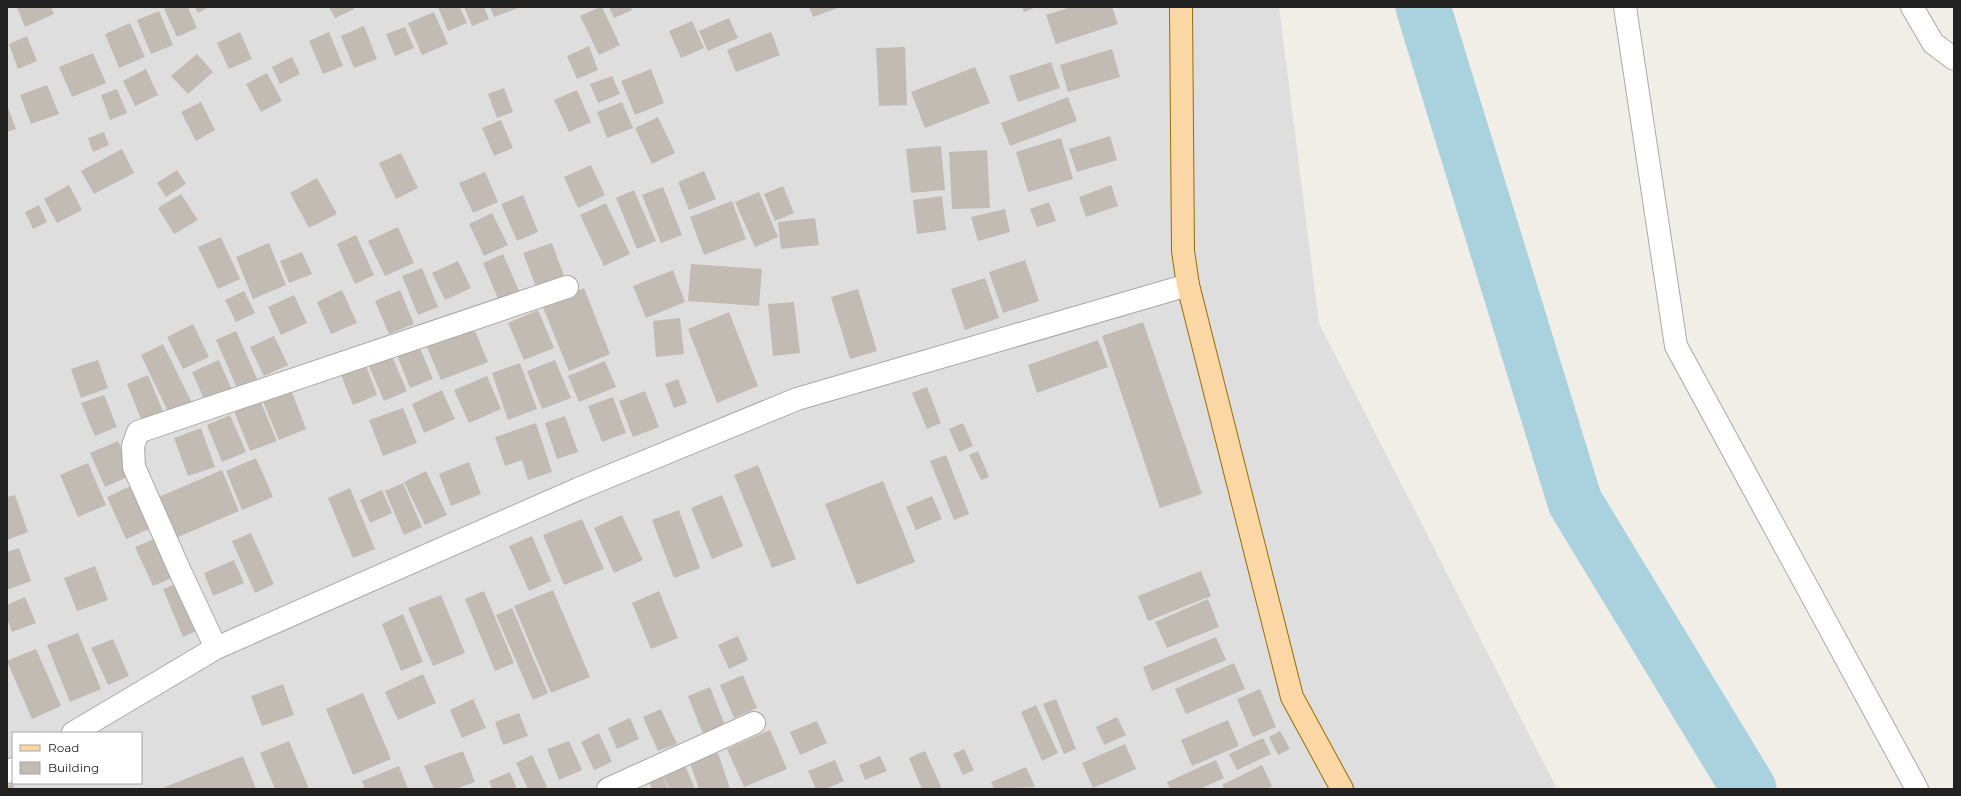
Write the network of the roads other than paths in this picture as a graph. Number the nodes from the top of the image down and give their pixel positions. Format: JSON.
{"nodes":[{"id":1,"x":1181,"y":7,"type":"edge"},
{"id":2,"x":1625,"y":7,"type":"edge"},
{"id":3,"x":1912,"y":7,"type":"edge"},
{"id":4,"x":1954,"y":59,"type":"edge"},
{"id":5,"x":1188,"y":286,"type":"junction"},
{"id":6,"x":567,"y":287,"type":"dead end"},
{"id":7,"x":216,"y":648,"type":"junction"},
{"id":8,"x":754,"y":723,"type":"dead end"},
{"id":9,"x":75,"y":732,"type":"edge"},
{"id":10,"x":608,"y":789,"type":"edge"},
{"id":11,"x":1342,"y":789,"type":"edge"},
{"id":12,"x":1917,"y":789,"type":"edge"}],
"edges":[{"from":1,"to":5,"type":"main road"},
{"from":2,"to":12,"type":"street"},
{"from":3,"to":4,"type":"street"},
{"from":5,"to":7,"type":"street"},
{"from":5,"to":11,"type":"main road"},
{"from":6,"to":7,"type":"street"},
{"from":7,"to":9,"type":"street"},
{"from":8,"to":10,"type":"street"}]}
